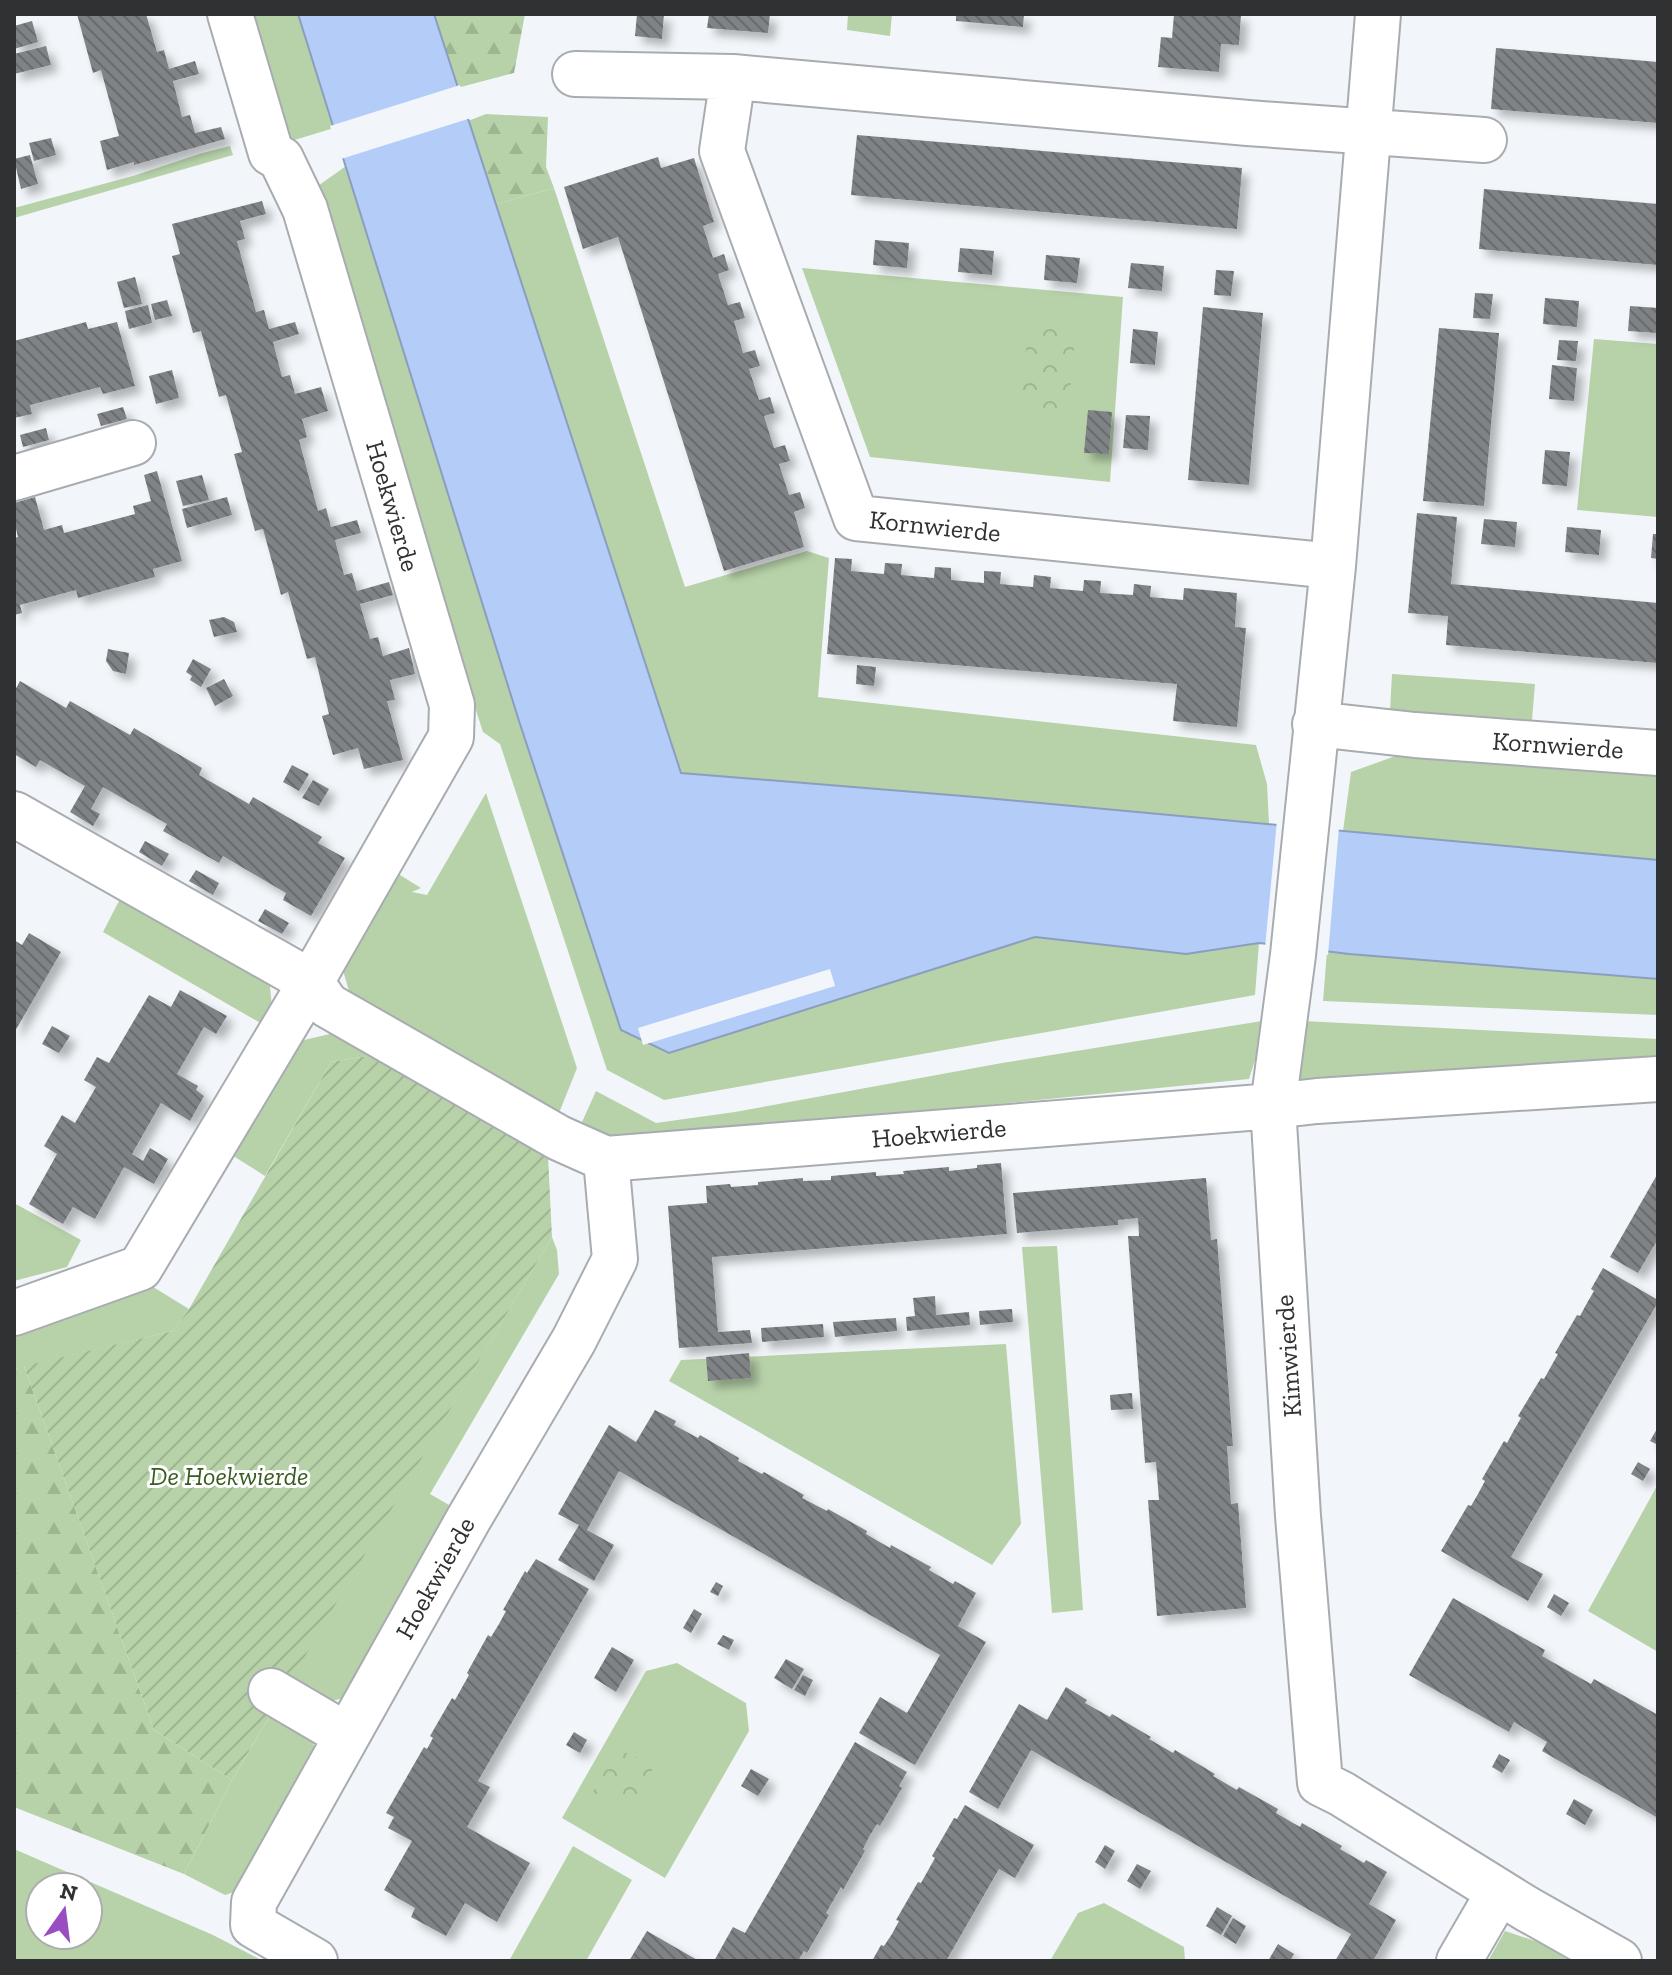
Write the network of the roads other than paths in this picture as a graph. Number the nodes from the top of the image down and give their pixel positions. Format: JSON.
{"nodes":[{"id":1,"x":230,"y":14,"type":"edge"},
{"id":2,"x":1378,"y":14,"type":"edge"},
{"id":3,"x":575,"y":74,"type":"dead end"},
{"id":4,"x":733,"y":77,"type":"junction"},
{"id":5,"x":1368,"y":133,"type":"junction"},
{"id":6,"x":1484,"y":140,"type":"dead end"},
{"id":7,"x":133,"y":443,"type":"dead end"},
{"id":8,"x":14,"y":478,"type":"edge"},
{"id":9,"x":1333,"y":566,"type":"junction"},
{"id":10,"x":1315,"y":724,"type":"junction"},
{"id":11,"x":1658,"y":753,"type":"edge"},
{"id":12,"x":14,"y":814,"type":"edge"},
{"id":13,"x":311,"y":982,"type":"junction"},
{"id":14,"x":1658,"y":1079,"type":"edge"},
{"id":15,"x":1273,"y":1106,"type":"junction"},
{"id":16,"x":606,"y":1159,"type":"junction"},
{"id":17,"x":14,"y":1313,"type":"edge"},
{"id":18,"x":271,"y":1691,"type":"dead end"},
{"id":19,"x":346,"y":1735,"type":"junction"},
{"id":20,"x":1499,"y":1892,"type":"junction"},
{"id":21,"x":315,"y":1961,"type":"edge"},
{"id":22,"x":1459,"y":1961,"type":"edge"},
{"id":23,"x":1619,"y":1961,"type":"edge"}],
"edges":[{"from":1,"to":13,"type":"street","name":"Hoekwierde"},
{"from":2,"to":5,"type":"street"},
{"from":3,"to":4,"type":"street"},
{"from":4,"to":5,"type":"street"},
{"from":4,"to":9,"type":"street","name":"Kornwierde"},
{"from":5,"to":6,"type":"street"},
{"from":5,"to":9,"type":"street"},
{"from":7,"to":8,"type":"street"},
{"from":9,"to":10,"type":"street"},
{"from":10,"to":11,"type":"street","name":"Kornwierde"},
{"from":10,"to":15,"type":"street"},
{"from":12,"to":13,"type":"street","name":"Hoekwierde"},
{"from":13,"to":16,"type":"street","name":"Hoekwierde"},
{"from":13,"to":17,"type":"street","name":"Hoekwierde"},
{"from":14,"to":15,"type":"street"},
{"from":15,"to":16,"type":"street","name":"Hoekwierde"},
{"from":15,"to":20,"type":"street","name":"Kimwierde"},
{"from":16,"to":19,"type":"street","name":"Hoekwierde"},
{"from":18,"to":19,"type":"street"},
{"from":19,"to":21,"type":"street","name":"Hoekwierde"},
{"from":20,"to":22,"type":"street"},
{"from":20,"to":23,"type":"street","name":"Kimwierde"}]}
